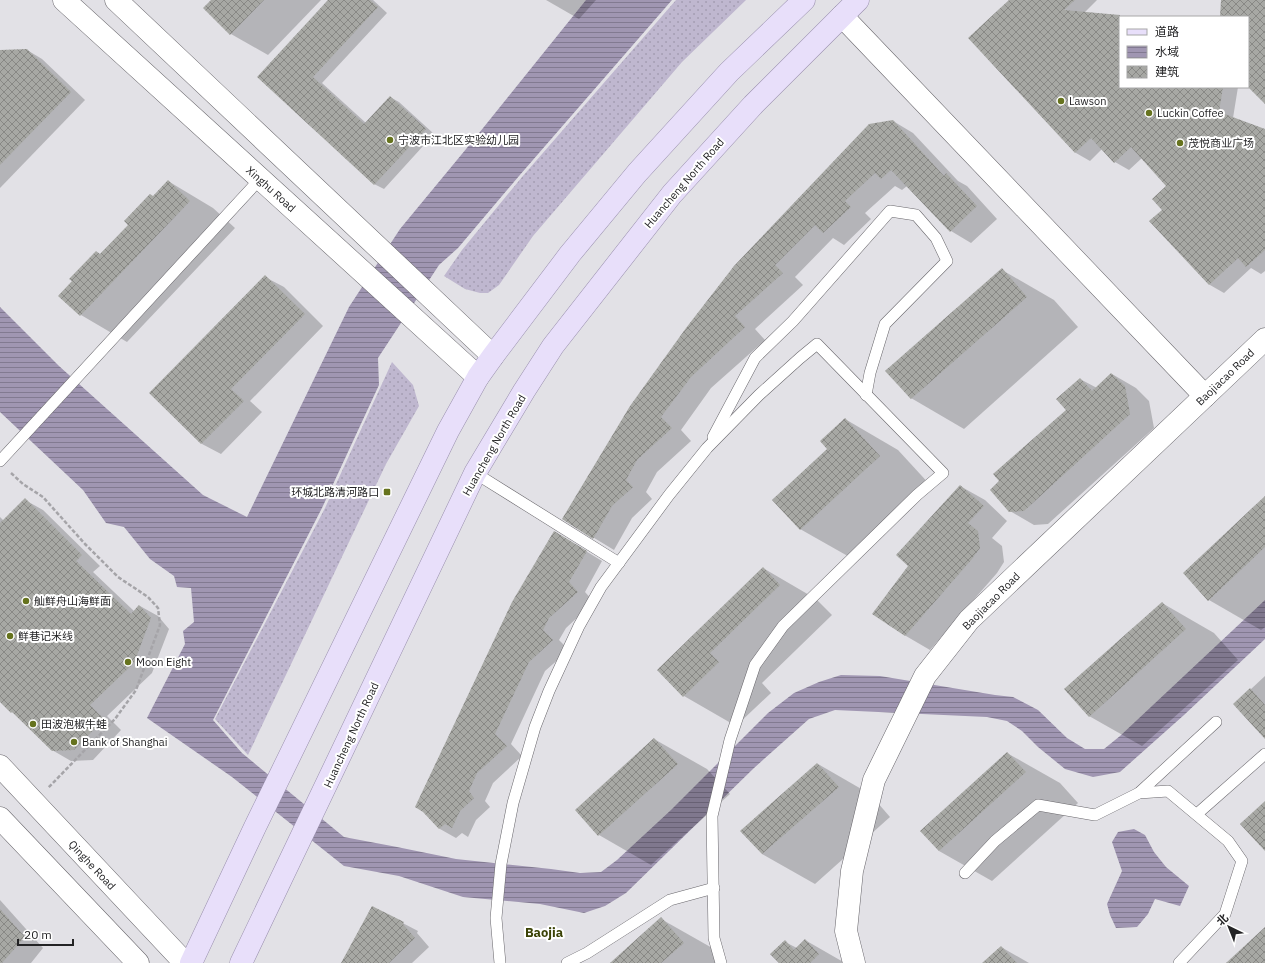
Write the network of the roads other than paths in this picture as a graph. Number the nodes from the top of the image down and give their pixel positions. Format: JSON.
{"nodes":[{"id":1,"x":64,"y":0,"type":"edge"},
{"id":2,"x":116,"y":0,"type":"edge"},
{"id":3,"x":804,"y":0,"type":"edge"},
{"id":4,"x":858,"y":0,"type":"edge"},
{"id":5,"x":842,"y":16,"type":"junction"},
{"id":6,"x":260,"y":179,"type":"junction"},
{"id":7,"x":1265,"y":338,"type":"edge"},
{"id":8,"x":493,"y":356,"type":"junction"},
{"id":9,"x":478,"y":377,"type":"junction"},
{"id":10,"x":866,"y":394,"type":"junction"},
{"id":11,"x":1205,"y":396,"type":"junction"},
{"id":12,"x":707,"y":448,"type":"junction"},
{"id":13,"x":0,"y":461,"type":"edge"},
{"id":14,"x":475,"y":473,"type":"junction"},
{"id":15,"x":619,"y":563,"type":"junction"},
{"id":16,"x":1216,"y":722,"type":"dead end"},
{"id":17,"x":1265,"y":754,"type":"edge"},
{"id":18,"x":0,"y":766,"type":"edge"},
{"id":19,"x":1139,"y":793,"type":"junction"},
{"id":20,"x":1197,"y":814,"type":"junction"},
{"id":21,"x":0,"y":818,"type":"edge"},
{"id":22,"x":965,"y":873,"type":"dead end"},
{"id":23,"x":714,"y":888,"type":"junction"},
{"id":24,"x":138,"y":963,"type":"edge"},
{"id":25,"x":185,"y":963,"type":"edge"},
{"id":26,"x":191,"y":963,"type":"edge"},
{"id":27,"x":241,"y":963,"type":"edge"},
{"id":28,"x":500,"y":963,"type":"edge"},
{"id":29,"x":567,"y":963,"type":"edge"},
{"id":30,"x":721,"y":963,"type":"edge"},
{"id":31,"x":854,"y":963,"type":"edge"},
{"id":32,"x":1179,"y":963,"type":"edge"}],
"edges":[{"from":1,"to":6,"type":"street","name":"Xinghu Road"},
{"from":2,"to":8,"type":"street"},
{"from":3,"to":8,"type":"main road"},
{"from":4,"to":5,"type":"main road","name":"Huancheng North Road"},
{"from":5,"to":11,"type":"street"},
{"from":5,"to":14,"type":"main road","name":"Huancheng North Road"},
{"from":6,"to":9,"type":"street","name":"Xinghu Road"},
{"from":6,"to":13,"type":"lane"},
{"from":7,"to":11,"type":"street","name":"Baojiacao Road"},
{"from":8,"to":9,"type":"main road"},
{"from":9,"to":26,"type":"main road"},
{"from":10,"to":12,"type":"lane"},
{"from":10,"to":12,"type":"lane"},
{"from":10,"to":23,"type":"lane"},
{"from":11,"to":31,"type":"street","name":"Baojiacao Road"},
{"from":12,"to":15,"type":"lane"},
{"from":14,"to":15,"type":"lane"},
{"from":14,"to":27,"type":"main road","name":"Huancheng North Road"},
{"from":15,"to":28,"type":"lane"},
{"from":16,"to":19,"type":"lane"},
{"from":17,"to":20,"type":"lane"},
{"from":18,"to":25,"type":"street","name":"Qinghe Road"},
{"from":19,"to":20,"type":"lane"},
{"from":19,"to":22,"type":"lane"},
{"from":20,"to":32,"type":"lane"},
{"from":21,"to":24,"type":"street"},
{"from":23,"to":29,"type":"lane"},
{"from":23,"to":30,"type":"lane"}]}
